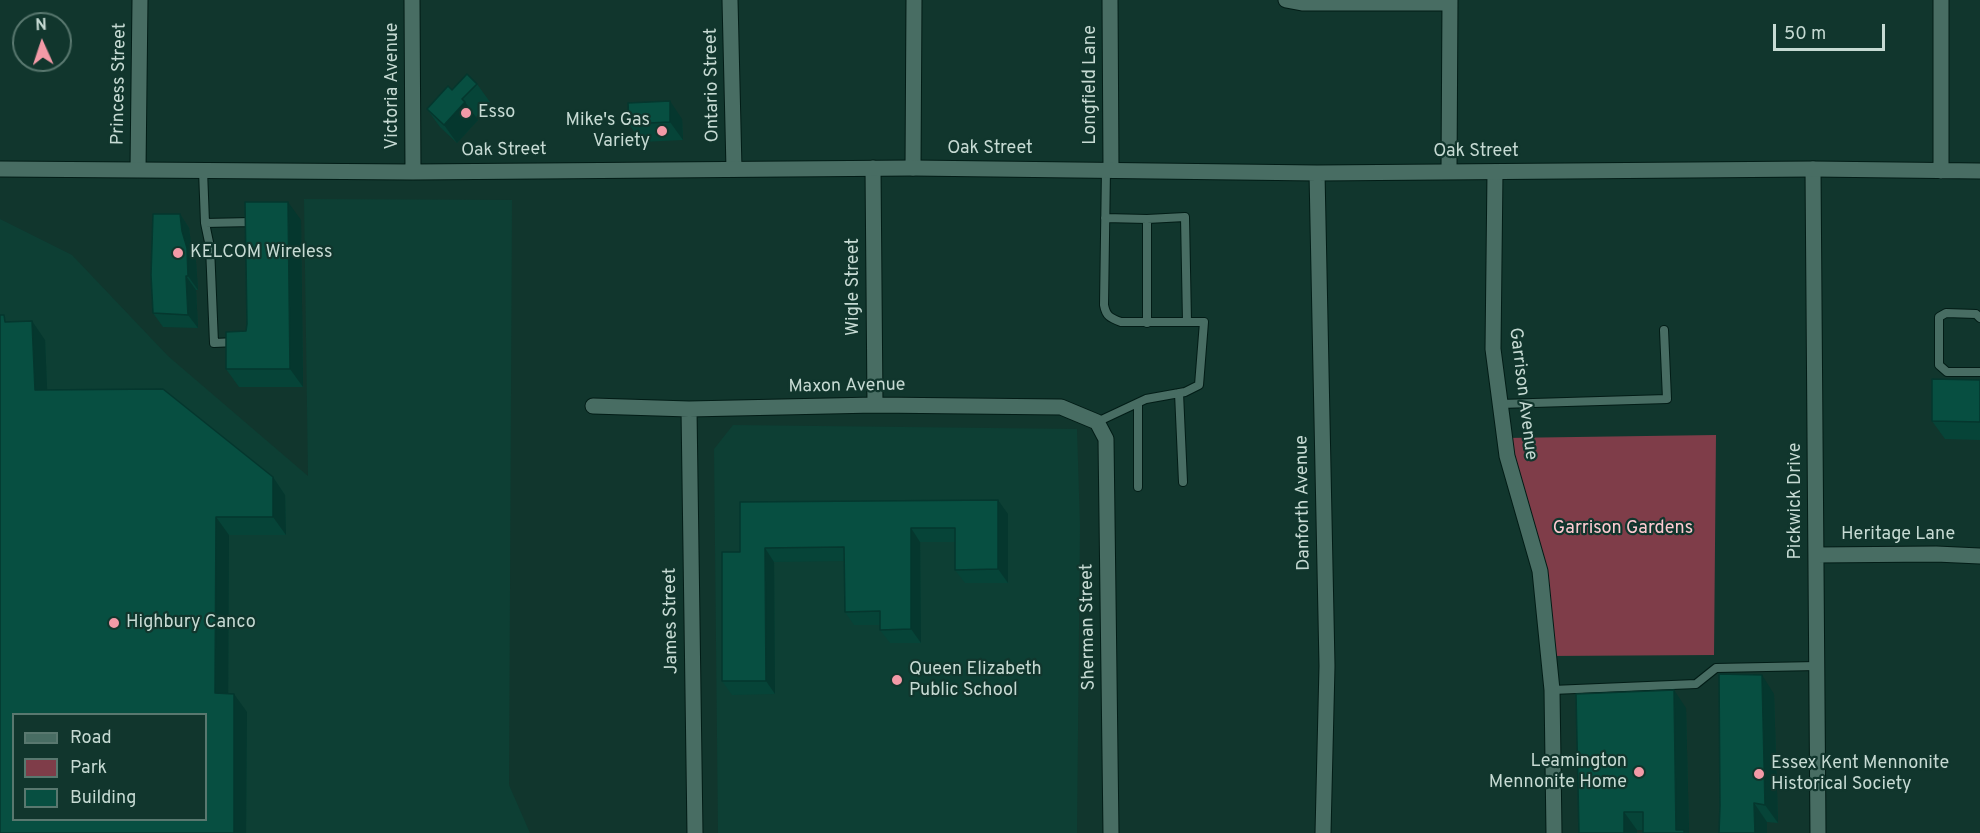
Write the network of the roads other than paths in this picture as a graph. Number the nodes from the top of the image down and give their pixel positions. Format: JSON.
{"nodes":[{"id":1,"x":140,"y":0,"type":"edge"},
{"id":2,"x":412,"y":0,"type":"edge"},
{"id":3,"x":730,"y":0,"type":"edge"},
{"id":4,"x":914,"y":0,"type":"edge"},
{"id":5,"x":1110,"y":0,"type":"edge"},
{"id":6,"x":1286,"y":0,"type":"edge"},
{"id":7,"x":1941,"y":0,"type":"edge"},
{"id":8,"x":1450,"y":2,"type":"edge"},
{"id":9,"x":873,"y":168,"type":"junction"},
{"id":10,"x":913,"y":168,"type":"junction"},
{"id":11,"x":0,"y":169,"type":"edge"},
{"id":12,"x":138,"y":169,"type":"junction"},
{"id":13,"x":734,"y":169,"type":"junction"},
{"id":14,"x":1109,"y":169,"type":"junction"},
{"id":15,"x":1813,"y":169,"type":"junction"},
{"id":16,"x":203,"y":170,"type":"junction"},
{"id":17,"x":1449,"y":171,"type":"junction"},
{"id":18,"x":1941,"y":171,"type":"junction"},
{"id":19,"x":1980,"y":171,"type":"edge"},
{"id":20,"x":413,"y":172,"type":"junction"},
{"id":21,"x":1495,"y":172,"type":"junction"},
{"id":22,"x":1317,"y":173,"type":"junction"},
{"id":23,"x":1105,"y":218,"type":"junction"},
{"id":24,"x":1147,"y":219,"type":"junction"},
{"id":25,"x":205,"y":223,"type":"junction"},
{"id":26,"x":252,"y":234,"type":"edge"},
{"id":27,"x":1980,"y":318,"type":"edge"},
{"id":28,"x":1146,"y":322,"type":"junction"},
{"id":29,"x":1187,"y":322,"type":"junction"},
{"id":30,"x":1664,"y":330,"type":"dead end"},
{"id":31,"x":244,"y":342,"type":"edge"},
{"id":32,"x":1980,"y":372,"type":"edge"},
{"id":33,"x":1179,"y":393,"type":"junction"},
{"id":34,"x":1138,"y":403,"type":"junction"},
{"id":35,"x":1500,"y":404,"type":"junction"},
{"id":36,"x":875,"y":405,"type":"junction"},
{"id":37,"x":593,"y":406,"type":"dead end"},
{"id":38,"x":689,"y":409,"type":"junction"},
{"id":39,"x":1097,"y":422,"type":"junction"},
{"id":40,"x":1183,"y":482,"type":"dead end"},
{"id":41,"x":1138,"y":487,"type":"dead end"},
{"id":42,"x":1816,"y":555,"type":"junction"},
{"id":43,"x":1980,"y":556,"type":"edge"},
{"id":44,"x":1817,"y":666,"type":"junction"},
{"id":45,"x":1552,"y":690,"type":"junction"},
{"id":46,"x":695,"y":833,"type":"edge"},
{"id":47,"x":1110,"y":833,"type":"edge"},
{"id":48,"x":1323,"y":833,"type":"edge"},
{"id":49,"x":1554,"y":833,"type":"edge"},
{"id":50,"x":1818,"y":833,"type":"edge"}],
"edges":[{"from":1,"to":12,"type":"street","name":"Princess Street"},
{"from":2,"to":20,"type":"street","name":"Victoria Avenue"},
{"from":3,"to":13,"type":"street","name":"Ontario Street"},
{"from":4,"to":10,"type":"street"},
{"from":5,"to":14,"type":"street","name":"Longfield Lane"},
{"from":6,"to":8,"type":"street"},
{"from":7,"to":18,"type":"street"},
{"from":8,"to":17,"type":"street"},
{"from":9,"to":10,"type":"street","name":"Oak Street"},
{"from":9,"to":13,"type":"street","name":"Oak Street"},
{"from":9,"to":36,"type":"street","name":"Wigle Street"},
{"from":10,"to":14,"type":"street","name":"Oak Street"},
{"from":11,"to":12,"type":"street","name":"Oak Street"},
{"from":12,"to":16,"type":"street","name":"Oak Street"},
{"from":13,"to":20,"type":"street","name":"Oak Street"},
{"from":14,"to":22,"type":"street","name":"Oak Street"},
{"from":14,"to":23,"type":"lane"},
{"from":15,"to":18,"type":"street","name":"Oak Street"},
{"from":15,"to":21,"type":"street","name":"Oak Street"},
{"from":15,"to":42,"type":"street","name":"Pickwick Drive"},
{"from":16,"to":20,"type":"street","name":"Oak Street"},
{"from":16,"to":25,"type":"lane"},
{"from":17,"to":21,"type":"street","name":"Oak Street"},
{"from":17,"to":22,"type":"street","name":"Oak Street"},
{"from":18,"to":19,"type":"street","name":"Oak Street"},
{"from":21,"to":35,"type":"street","name":"Garrison Avenue"},
{"from":22,"to":48,"type":"street","name":"Danforth Avenue"},
{"from":23,"to":24,"type":"lane"},
{"from":23,"to":28,"type":"lane"},
{"from":24,"to":28,"type":"lane"},
{"from":24,"to":29,"type":"lane"},
{"from":25,"to":26,"type":"lane"},
{"from":25,"to":31,"type":"lane"},
{"from":27,"to":32,"type":"lane"},
{"from":28,"to":29,"type":"lane"},
{"from":29,"to":33,"type":"lane"},
{"from":30,"to":35,"type":"lane"},
{"from":33,"to":34,"type":"lane"},
{"from":33,"to":40,"type":"lane"},
{"from":34,"to":39,"type":"lane"},
{"from":34,"to":41,"type":"lane"},
{"from":35,"to":45,"type":"street","name":"Garrison Avenue"},
{"from":36,"to":38,"type":"street","name":"Maxon Avenue"},
{"from":36,"to":39,"type":"street","name":"Maxon Avenue"},
{"from":37,"to":38,"type":"street","name":"Maxon Avenue"},
{"from":38,"to":46,"type":"street","name":"James Street"},
{"from":39,"to":47,"type":"street","name":"Sherman Street"},
{"from":42,"to":43,"type":"street","name":"Heritage Lane"},
{"from":42,"to":44,"type":"street","name":"Pickwick Drive"},
{"from":44,"to":45,"type":"lane"},
{"from":44,"to":50,"type":"street","name":"Pickwick Drive"},
{"from":45,"to":49,"type":"street","name":"Garrison Avenue"}]}
